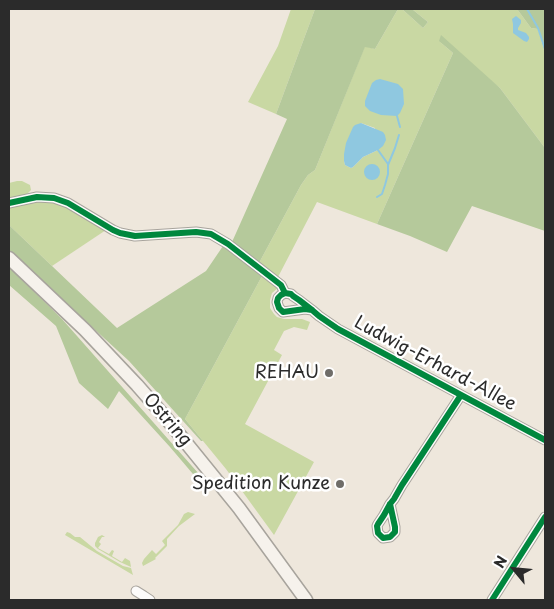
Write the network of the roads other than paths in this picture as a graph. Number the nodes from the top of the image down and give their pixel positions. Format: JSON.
{"nodes":[{"id":1,"x":9,"y":203,"type":"edge"},
{"id":2,"x":9,"y":258,"type":"edge"},
{"id":3,"x":285,"y":293,"type":"junction"},
{"id":4,"x":312,"y":310,"type":"junction"},
{"id":5,"x":461,"y":395,"type":"junction"},
{"id":6,"x":545,"y":440,"type":"edge"},
{"id":7,"x":390,"y":504,"type":"dead end"},
{"id":8,"x":545,"y":517,"type":"edge"},
{"id":9,"x":136,"y":592,"type":"dead end"},
{"id":10,"x":150,"y":600,"type":"edge"},
{"id":11,"x":306,"y":600,"type":"edge"},
{"id":12,"x":492,"y":600,"type":"edge"}],
"edges":[{"from":1,"to":3,"type":"street","name":"Ludwig-Erhard-Allee"},
{"from":2,"to":11,"type":"main road","name":"Ostring"},
{"from":3,"to":4,"type":"street","name":"Ludwig-Erhard-Allee"},
{"from":3,"to":4,"type":"street"},
{"from":4,"to":5,"type":"street","name":"Ludwig-Erhard-Allee"},
{"from":5,"to":6,"type":"street","name":"Ludwig-Erhard-Allee"},
{"from":5,"to":7,"type":"street"},
{"from":8,"to":12,"type":"street"},
{"from":9,"to":10,"type":"street"}]}
